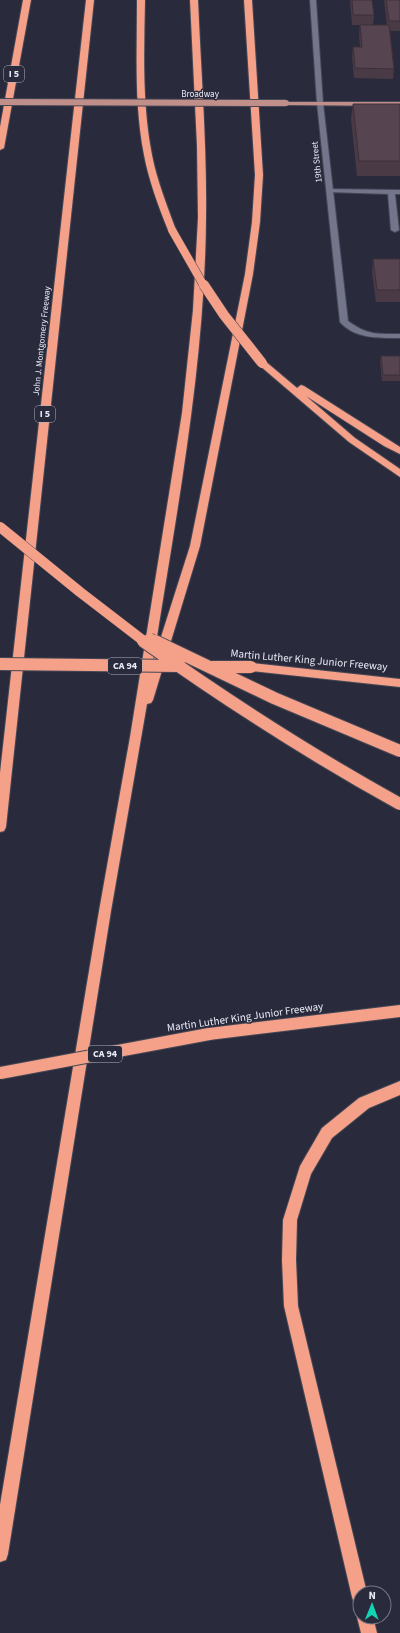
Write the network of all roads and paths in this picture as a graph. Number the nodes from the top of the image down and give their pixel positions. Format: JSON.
{"nodes":[{"id":1,"x":27,"y":0,"type":"edge"},
{"id":2,"x":90,"y":0,"type":"edge"},
{"id":3,"x":141,"y":0,"type":"edge"},
{"id":4,"x":194,"y":0,"type":"edge"},
{"id":5,"x":248,"y":0,"type":"edge"},
{"id":6,"x":313,"y":0,"type":"edge"},
{"id":7,"x":0,"y":102,"type":"edge"},
{"id":8,"x":320,"y":103,"type":"junction"},
{"id":9,"x":400,"y":104,"type":"edge"},
{"id":10,"x":0,"y":148,"type":"edge"},
{"id":11,"x":330,"y":191,"type":"junction"},
{"id":12,"x":391,"y":192,"type":"junction"},
{"id":13,"x":400,"y":192,"type":"edge"},
{"id":14,"x":395,"y":230,"type":"dead end"},
{"id":15,"x":400,"y":336,"type":"edge"},
{"id":16,"x":262,"y":362,"type":"junction"},
{"id":17,"x":400,"y":451,"type":"edge"},
{"id":18,"x":400,"y":474,"type":"edge"},
{"id":19,"x":0,"y":527,"type":"edge"},
{"id":20,"x":111,"y":618,"type":"junction"},
{"id":21,"x":0,"y":664,"type":"edge"},
{"id":22,"x":400,"y":683,"type":"edge"},
{"id":23,"x":136,"y":737,"type":"junction"},
{"id":24,"x":400,"y":751,"type":"edge"},
{"id":25,"x":400,"y":804,"type":"edge"},
{"id":26,"x":0,"y":827,"type":"edge"},
{"id":27,"x":400,"y":1011,"type":"edge"},
{"id":28,"x":0,"y":1073,"type":"edge"},
{"id":29,"x":400,"y":1088,"type":"edge"},
{"id":30,"x":0,"y":1554,"type":"edge"},
{"id":31,"x":357,"y":1585,"type":"edge"}],
"edges":[{"from":1,"to":10,"type":"highway","number":"I 5"},
{"from":2,"to":26,"type":"highway","name":"John J. Montgomery Freeway","number":"I 5"},
{"from":3,"to":16,"type":"highway","bridge":true},
{"from":4,"to":23,"type":"highway"},
{"from":5,"to":23,"type":"highway"},
{"from":6,"to":8,"type":"street","name":"19th Street"},
{"from":7,"to":8,"type":"main road","name":"Broadway","bridge":true},
{"from":8,"to":9,"type":"main road","name":"Broadway"},
{"from":8,"to":11,"type":"street","name":"19th Street"},
{"from":11,"to":12,"type":"street"},
{"from":11,"to":15,"type":"street","name":"19th Street"},
{"from":12,"to":13,"type":"street"},
{"from":12,"to":14,"type":"street"},
{"from":16,"to":17,"type":"highway"},
{"from":16,"to":18,"type":"highway"},
{"from":19,"to":20,"type":"highway","bridge":true},
{"from":20,"to":24,"type":"highway","bridge":true},
{"from":20,"to":25,"type":"highway","bridge":true},
{"from":21,"to":22,"type":"highway","name":"Martin Luther King Junior Freeway","number":"CA 94","bridge":true},
{"from":23,"to":30,"type":"highway"},
{"from":27,"to":28,"type":"highway","name":"Martin Luther King Junior Freeway","number":"CA 94","bridge":true},
{"from":29,"to":31,"type":"highway"}]}
